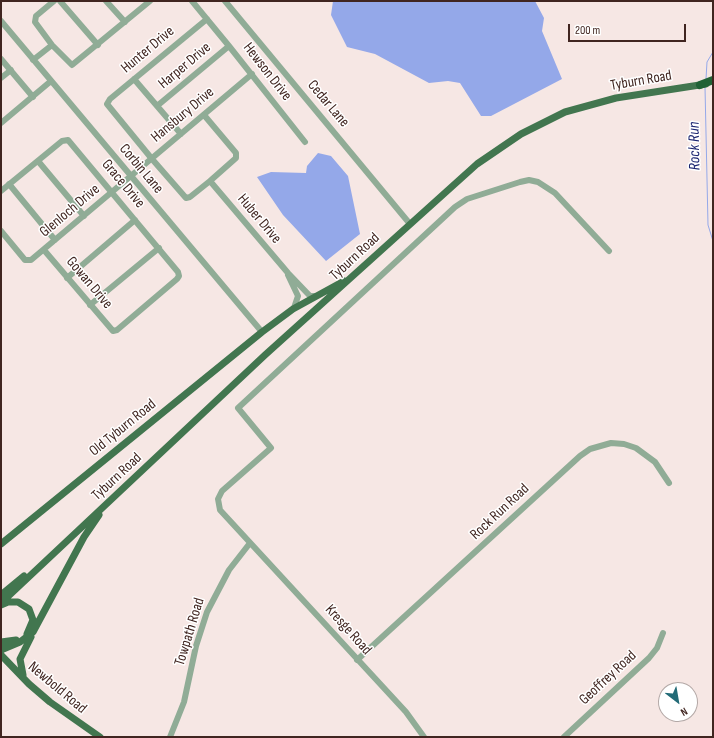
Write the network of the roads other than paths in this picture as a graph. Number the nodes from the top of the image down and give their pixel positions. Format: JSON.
{"nodes":[{"id":1,"x":54,"y":1,"type":"edge"},
{"id":2,"x":60,"y":1,"type":"edge"},
{"id":3,"x":106,"y":1,"type":"edge"},
{"id":4,"x":150,"y":1,"type":"edge"},
{"id":5,"x":192,"y":1,"type":"edge"},
{"id":6,"x":225,"y":1,"type":"edge"},
{"id":7,"x":207,"y":19,"type":"junction"},
{"id":8,"x":1,"y":22,"type":"edge"},
{"id":9,"x":125,"y":22,"type":"junction"},
{"id":10,"x":52,"y":45,"type":"junction"},
{"id":11,"x":98,"y":45,"type":"junction"},
{"id":12,"x":229,"y":46,"type":"junction"},
{"id":13,"x":1,"y":59,"type":"edge"},
{"id":14,"x":33,"y":60,"type":"junction"},
{"id":15,"x":11,"y":70,"type":"junction"},
{"id":16,"x":252,"y":74,"type":"junction"},
{"id":17,"x":1,"y":78,"type":"edge"},
{"id":18,"x":134,"y":79,"type":"junction"},
{"id":19,"x":51,"y":81,"type":"junction"},
{"id":20,"x":713,"y":82,"type":"edge"},
{"id":21,"x":700,"y":85,"type":"joint"},
{"id":22,"x":33,"y":96,"type":"junction"},
{"id":23,"x":157,"y":106,"type":"junction"},
{"id":24,"x":204,"y":115,"type":"junction"},
{"id":25,"x":1,"y":123,"type":"edge"},
{"id":26,"x":181,"y":134,"type":"junction"},
{"id":27,"x":305,"y":142,"type":"dead end"},
{"id":28,"x":152,"y":159,"type":"junction"},
{"id":29,"x":38,"y":161,"type":"junction"},
{"id":30,"x":131,"y":177,"type":"junction"},
{"id":31,"x":210,"y":181,"type":"junction"},
{"id":32,"x":9,"y":184,"type":"junction"},
{"id":33,"x":1,"y":191,"type":"edge"},
{"id":34,"x":112,"y":192,"type":"junction"},
{"id":35,"x":84,"y":216,"type":"junction"},
{"id":36,"x":136,"y":220,"type":"junction"},
{"id":37,"x":410,"y":224,"type":"junction"},
{"id":38,"x":2,"y":236,"type":"edge"},
{"id":39,"x":56,"y":240,"type":"junction"},
{"id":40,"x":159,"y":248,"type":"junction"},
{"id":41,"x":44,"y":250,"type":"junction"},
{"id":42,"x":609,"y":251,"type":"dead end"},
{"id":43,"x":288,"y":273,"type":"junction"},
{"id":44,"x":355,"y":276,"type":"junction"},
{"id":45,"x":67,"y":278,"type":"junction"},
{"id":46,"x":316,"y":296,"type":"junction"},
{"id":47,"x":90,"y":305,"type":"junction"},
{"id":48,"x":293,"y":309,"type":"junction"},
{"id":49,"x":115,"y":331,"type":"joint"},
{"id":50,"x":262,"y":332,"type":"junction"},
{"id":51,"x":669,"y":483,"type":"dead end"},
{"id":52,"x":109,"y":502,"type":"junction"},
{"id":53,"x":64,"y":543,"type":"junction"},
{"id":54,"x":250,"y":543,"type":"junction"},
{"id":55,"x":1,"y":544,"type":"edge"},
{"id":56,"x":1,"y":595,"type":"edge"},
{"id":57,"x":1,"y":604,"type":"edge"},
{"id":58,"x":34,"y":632,"type":"junction"},
{"id":59,"x":663,"y":632,"type":"dead end"},
{"id":60,"x":1,"y":642,"type":"edge"},
{"id":61,"x":1,"y":650,"type":"edge"},
{"id":62,"x":1,"y":655,"type":"edge"},
{"id":63,"x":1,"y":660,"type":"edge"},
{"id":64,"x":358,"y":660,"type":"junction"},
{"id":65,"x":11,"y":665,"type":"junction"},
{"id":66,"x":26,"y":680,"type":"junction"},
{"id":67,"x":100,"y":737,"type":"edge"},
{"id":68,"x":170,"y":737,"type":"edge"},
{"id":69,"x":424,"y":737,"type":"edge"},
{"id":70,"x":564,"y":737,"type":"edge"}],
"edges":[{"from":1,"to":10,"type":"street"},
{"from":2,"to":11,"type":"street"},
{"from":3,"to":9,"type":"street"},
{"from":4,"to":9,"type":"street"},
{"from":5,"to":7,"type":"street","name":"Hewson Drive"},
{"from":6,"to":37,"type":"street","name":"Cedar Lane"},
{"from":7,"to":12,"type":"street","name":"Hewson Drive"},
{"from":7,"to":18,"type":"street","name":"Hunter Drive"},
{"from":8,"to":14,"type":"street","name":"Corbin Lane"},
{"from":9,"to":11,"type":"street"},
{"from":10,"to":11,"type":"street"},
{"from":10,"to":14,"type":"street"},
{"from":12,"to":16,"type":"street","name":"Hewson Drive"},
{"from":12,"to":23,"type":"street","name":"Harper Drive"},
{"from":13,"to":15,"type":"street"},
{"from":14,"to":19,"type":"street","name":"Corbin Lane"},
{"from":15,"to":17,"type":"street"},
{"from":15,"to":22,"type":"street"},
{"from":16,"to":24,"type":"street","name":"Hansbury Drive"},
{"from":16,"to":27,"type":"street","name":"Hewson Drive"},
{"from":18,"to":23,"type":"street"},
{"from":18,"to":28,"type":"street","name":"Hunter Drive"},
{"from":19,"to":22,"type":"street"},
{"from":19,"to":30,"type":"street","name":"Corbin Lane"},
{"from":20,"to":21,"type":"highway"},
{"from":21,"to":37,"type":"main road","name":"Tyburn Road"},
{"from":22,"to":25,"type":"street"},
{"from":23,"to":26,"type":"street"},
{"from":24,"to":26,"type":"street","name":"Hansbury Drive"},
{"from":24,"to":31,"type":"street"},
{"from":26,"to":28,"type":"street","name":"Hansbury Drive"},
{"from":28,"to":30,"type":"street","name":"Hansbury Drive"},
{"from":28,"to":31,"type":"street"},
{"from":29,"to":32,"type":"street"},
{"from":29,"to":34,"type":"street","name":"Grace Drive"},
{"from":29,"to":35,"type":"street"},
{"from":30,"to":34,"type":"street","name":"Glenloch Drive"},
{"from":30,"to":50,"type":"street","name":"Corbin Lane"},
{"from":31,"to":43,"type":"street","name":"Huber Drive"},
{"from":32,"to":33,"type":"street"},
{"from":32,"to":39,"type":"street"},
{"from":34,"to":35,"type":"street","name":"Glenloch Drive"},
{"from":34,"to":36,"type":"street","name":"Grace Drive"},
{"from":35,"to":39,"type":"street","name":"Glenloch Drive"},
{"from":36,"to":40,"type":"street","name":"Grace Drive"},
{"from":36,"to":45,"type":"street"},
{"from":37,"to":44,"type":"main road","name":"Tyburn Road"},
{"from":38,"to":41,"type":"street","name":"Glenloch Drive"},
{"from":39,"to":41,"type":"street","name":"Glenloch Drive"},
{"from":40,"to":47,"type":"street"},
{"from":40,"to":49,"type":"street","name":"Grace Drive"},
{"from":41,"to":45,"type":"street","name":"Gowan Drive"},
{"from":42,"to":54,"type":"street","name":"Kresge Road"},
{"from":43,"to":46,"type":"street","name":"Huber Drive"},
{"from":43,"to":48,"type":"street","name":"Huber Drive"},
{"from":44,"to":46,"type":"main road","name":"Old Tyburn Road"},
{"from":44,"to":52,"type":"main road","name":"Tyburn Road"},
{"from":45,"to":47,"type":"street","name":"Gowan Drive"},
{"from":46,"to":48,"type":"main road","name":"Old Tyburn Road"},
{"from":47,"to":49,"type":"street","name":"Gowan Drive"},
{"from":48,"to":50,"type":"main road","name":"Old Tyburn Road"},
{"from":50,"to":55,"type":"main road","name":"Old Tyburn Road"},
{"from":51,"to":64,"type":"street","name":"Rock Run Road"},
{"from":52,"to":53,"type":"main road","name":"Tyburn Road"},
{"from":52,"to":58,"type":"main road"},
{"from":53,"to":56,"type":"main road","name":"Tyburn Road"},
{"from":53,"to":57,"type":"main road","name":"Tyburn Road"},
{"from":54,"to":64,"type":"street","name":"Kresge Road"},
{"from":54,"to":68,"type":"street","name":"Towpath Road"},
{"from":57,"to":60,"type":"main road"},
{"from":58,"to":61,"type":"main road"},
{"from":58,"to":66,"type":"main road"},
{"from":59,"to":70,"type":"street","name":"Geoffrey Road"},
{"from":62,"to":65,"type":"main road","name":"Newbold Road"},
{"from":63,"to":65,"type":"main road"},
{"from":64,"to":69,"type":"street","name":"Kresge Road"},
{"from":65,"to":66,"type":"main road","name":"Newbold Road"},
{"from":66,"to":67,"type":"main road","name":"Newbold Road"}]}
